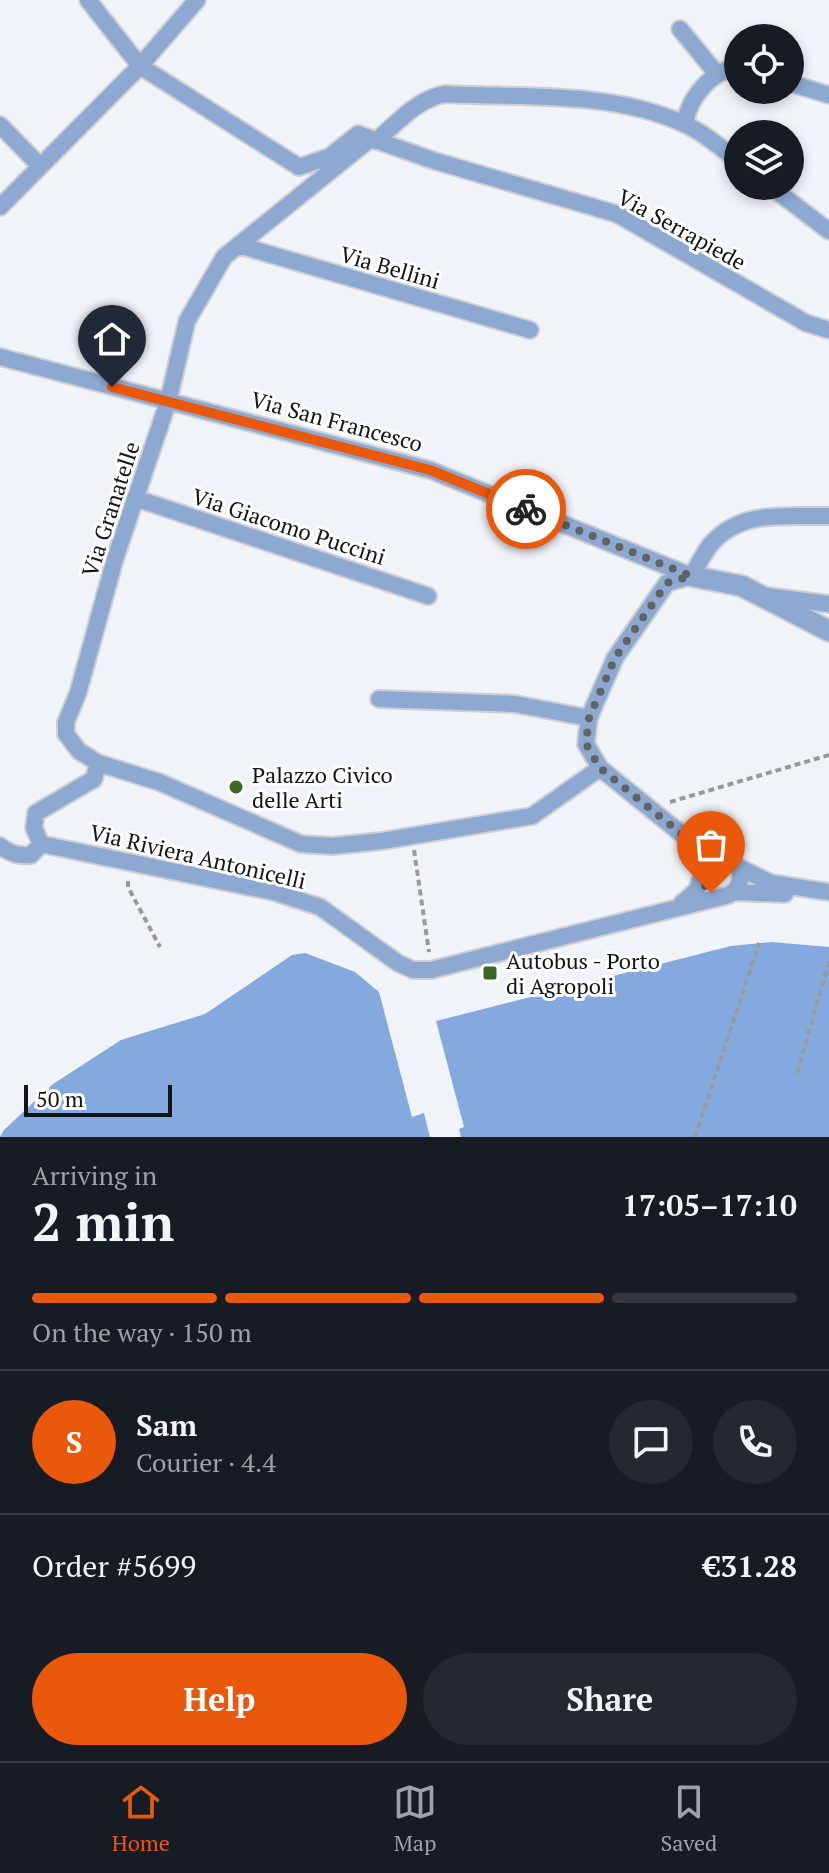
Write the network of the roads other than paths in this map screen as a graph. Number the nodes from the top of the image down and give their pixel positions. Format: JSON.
{"nodes":[{"id":1,"x":88,"y":0,"type":"edge"},
{"id":2,"x":197,"y":0,"type":"edge"},
{"id":3,"x":680,"y":29,"type":"dead end"},
{"id":4,"x":140,"y":66,"type":"junction"},
{"id":5,"x":724,"y":70,"type":"edge"},
{"id":6,"x":717,"y":74,"type":"junction"},
{"id":7,"x":804,"y":87,"type":"edge"},
{"id":8,"x":829,"y":95,"type":"edge"},
{"id":9,"x":685,"y":124,"type":"junction"},
{"id":10,"x":0,"y":125,"type":"edge"},
{"id":11,"x":373,"y":140,"type":"junction"},
{"id":12,"x":724,"y":151,"type":"edge"},
{"id":13,"x":40,"y":166,"type":"junction"},
{"id":14,"x":788,"y":200,"type":"edge"},
{"id":15,"x":0,"y":207,"type":"edge"},
{"id":16,"x":829,"y":231,"type":"edge"},
{"id":17,"x":238,"y":245,"type":"junction"},
{"id":18,"x":530,"y":330,"type":"dead end"},
{"id":19,"x":829,"y":330,"type":"edge"},
{"id":20,"x":0,"y":357,"type":"edge"},
{"id":21,"x":168,"y":402,"type":"junction"},
{"id":22,"x":135,"y":498,"type":"junction"},
{"id":23,"x":829,"y":516,"type":"edge"},
{"id":24,"x":691,"y":576,"type":"junction"},
{"id":25,"x":758,"y":595,"type":"junction"},
{"id":26,"x":428,"y":596,"type":"dead end"},
{"id":27,"x":829,"y":604,"type":"edge"},
{"id":28,"x":829,"y":631,"type":"edge"},
{"id":29,"x":379,"y":699,"type":"dead end"},
{"id":30,"x":589,"y":718,"type":"junction"},
{"id":31,"x":98,"y":763,"type":"junction"},
{"id":32,"x":600,"y":768,"type":"junction"},
{"id":33,"x":684,"y":836,"type":"junction"},
{"id":34,"x":41,"y":844,"type":"junction"},
{"id":35,"x":0,"y":846,"type":"edge"},
{"id":36,"x":722,"y":857,"type":"junction"},
{"id":37,"x":738,"y":867,"type":"junction"},
{"id":38,"x":702,"y":874,"type":"junction"},
{"id":39,"x":728,"y":894,"type":"junction"},
{"id":40,"x":829,"y":894,"type":"edge"},
{"id":41,"x":675,"y":907,"type":"junction"}],
"edges":[{"from":1,"to":4,"type":"street"},
{"from":2,"to":4,"type":"street"},
{"from":3,"to":6,"type":"street"},
{"from":4,"to":11,"type":"street"},
{"from":4,"to":13,"type":"street"},
{"from":5,"to":6,"type":"street"},
{"from":6,"to":9,"type":"street"},
{"from":7,"to":8,"type":"street"},
{"from":9,"to":11,"type":"street","name":"Via Granatelle"},
{"from":9,"to":12,"type":"street","name":"Via Granatelle"},
{"from":10,"to":13,"type":"street"},
{"from":11,"to":17,"type":"street","name":"Via Granatelle"},
{"from":11,"to":19,"type":"street","name":"Via Serrapiede"},
{"from":13,"to":15,"type":"street"},
{"from":14,"to":16,"type":"street"},
{"from":17,"to":18,"type":"street","name":"Via Bellini"},
{"from":17,"to":21,"type":"street","name":"Via Granatelle"},
{"from":20,"to":21,"type":"street","name":"Via San Francesco"},
{"from":21,"to":22,"type":"street","name":"Via Granatelle"},
{"from":21,"to":24,"type":"street","name":"Via San Francesco"},
{"from":22,"to":26,"type":"street","name":"Via Giacomo Puccini"},
{"from":22,"to":31,"type":"street","name":"Via Granatelle"},
{"from":23,"to":24,"type":"street"},
{"from":24,"to":25,"type":"street","name":"Via San Francesco"},
{"from":24,"to":30,"type":"street"},
{"from":25,"to":27,"type":"street"},
{"from":25,"to":28,"type":"street","name":"Via San Francesco"},
{"from":29,"to":30,"type":"street"},
{"from":30,"to":32,"type":"street"},
{"from":31,"to":32,"type":"street"},
{"from":31,"to":34,"type":"street"},
{"from":32,"to":33,"type":"street"},
{"from":33,"to":36,"type":"street","name":"Via Riviera Antonicelli"},
{"from":33,"to":38,"type":"street"},
{"from":34,"to":35,"type":"street"},
{"from":34,"to":41,"type":"street","name":"Via Riviera Antonicelli"},
{"from":36,"to":37,"type":"street","name":"Via Riviera Antonicelli"},
{"from":36,"to":38,"type":"street"},
{"from":37,"to":39,"type":"street"},
{"from":37,"to":40,"type":"street","name":"Via Riviera Antonicelli"},
{"from":38,"to":39,"type":"street"},
{"from":38,"to":41,"type":"street"},
{"from":39,"to":40,"type":"street","name":"Via Riviera Antonicelli"},
{"from":39,"to":41,"type":"street","name":"Via Riviera Antonicelli"}]}
